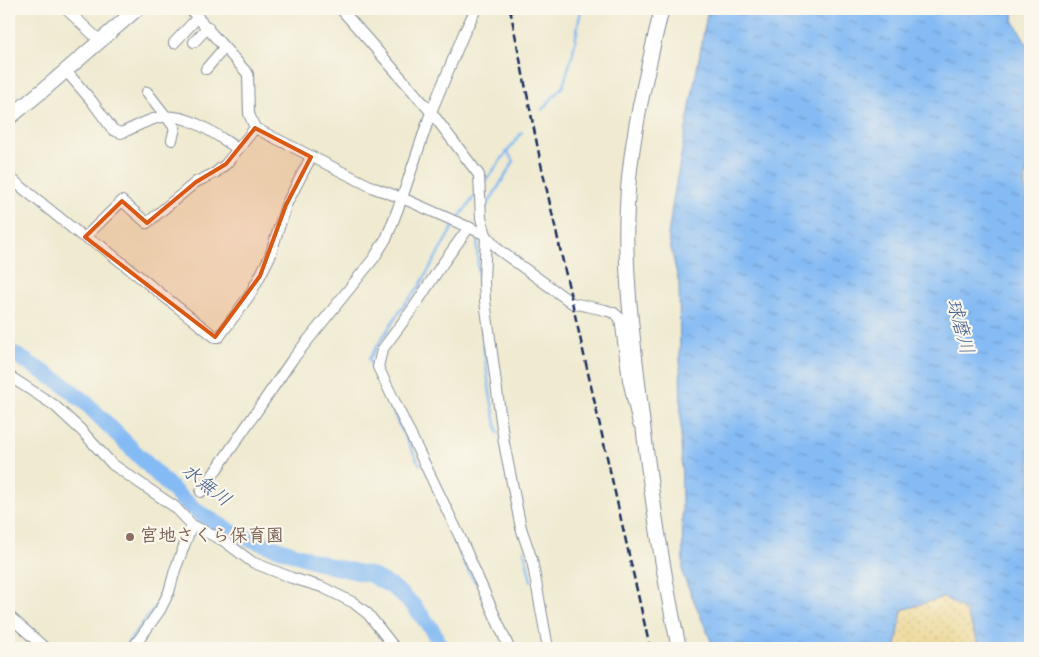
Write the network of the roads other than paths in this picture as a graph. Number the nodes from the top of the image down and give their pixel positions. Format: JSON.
{"nodes":[{"id":1,"x":66,"y":9,"type":"edge"},
{"id":2,"x":136,"y":9,"type":"edge"},
{"id":3,"x":190,"y":9,"type":"edge"},
{"id":4,"x":341,"y":9,"type":"edge"},
{"id":5,"x":476,"y":9,"type":"edge"},
{"id":6,"x":662,"y":9,"type":"edge"},
{"id":7,"x":198,"y":17,"type":"junction"},
{"id":8,"x":208,"y":27,"type":"junction"},
{"id":9,"x":100,"y":42,"type":"junction"},
{"id":10,"x":194,"y":42,"type":"dead end"},
{"id":11,"x":174,"y":43,"type":"dead end"},
{"id":12,"x":224,"y":48,"type":"junction"},
{"id":13,"x":206,"y":69,"type":"dead end"},
{"id":14,"x":66,"y":71,"type":"junction"},
{"id":15,"x":147,"y":92,"type":"dead end"},
{"id":16,"x":431,"y":112,"type":"junction"},
{"id":17,"x":167,"y":117,"type":"junction"},
{"id":18,"x":9,"y":118,"type":"edge"},
{"id":19,"x":255,"y":128,"type":"junction"},
{"id":20,"x":172,"y":140,"type":"dead end"},
{"id":21,"x":238,"y":149,"type":"junction"},
{"id":22,"x":311,"y":157,"type":"junction"},
{"id":23,"x":9,"y":177,"type":"edge"},
{"id":24,"x":402,"y":198,"type":"junction"},
{"id":25,"x":469,"y":228,"type":"junction"},
{"id":26,"x":486,"y":235,"type":"junction"},
{"id":27,"x":85,"y":237,"type":"junction"},
{"id":28,"x":9,"y":376,"type":"edge"},
{"id":29,"x":644,"y":444,"type":"junction"},
{"id":30,"x":201,"y":492,"type":"dead end"},
{"id":31,"x":192,"y":525,"type":"junction"},
{"id":32,"x":9,"y":616,"type":"edge"},
{"id":33,"x":45,"y":648,"type":"edge"},
{"id":34,"x":133,"y":648,"type":"edge"},
{"id":35,"x":395,"y":648,"type":"edge"},
{"id":36,"x":509,"y":648,"type":"edge"},
{"id":37,"x":548,"y":648,"type":"edge"},
{"id":38,"x":679,"y":648,"type":"edge"}],
"edges":[{"from":1,"to":9,"type":"street"},
{"from":2,"to":9,"type":"street"},
{"from":3,"to":7,"type":"street"},
{"from":4,"to":16,"type":"street"},
{"from":5,"to":16,"type":"street"},
{"from":6,"to":29,"type":"street"},
{"from":7,"to":8,"type":"street"},
{"from":7,"to":11,"type":"street"},
{"from":8,"to":10,"type":"street"},
{"from":8,"to":12,"type":"street"},
{"from":9,"to":14,"type":"street"},
{"from":12,"to":13,"type":"street"},
{"from":12,"to":19,"type":"street"},
{"from":14,"to":17,"type":"street"},
{"from":14,"to":18,"type":"street"},
{"from":15,"to":17,"type":"street"},
{"from":16,"to":24,"type":"street"},
{"from":16,"to":26,"type":"street"},
{"from":17,"to":20,"type":"street"},
{"from":17,"to":21,"type":"street"},
{"from":19,"to":21,"type":"street"},
{"from":19,"to":22,"type":"street"},
{"from":21,"to":27,"type":"street"},
{"from":22,"to":24,"type":"street"},
{"from":22,"to":27,"type":"street"},
{"from":23,"to":27,"type":"street"},
{"from":24,"to":25,"type":"street"},
{"from":24,"to":30,"type":"street"},
{"from":25,"to":26,"type":"street"},
{"from":25,"to":36,"type":"street"},
{"from":26,"to":29,"type":"street"},
{"from":26,"to":37,"type":"street"},
{"from":28,"to":31,"type":"street"},
{"from":29,"to":38,"type":"street"},
{"from":31,"to":34,"type":"street"},
{"from":31,"to":35,"type":"street"},
{"from":32,"to":33,"type":"street"}]}
